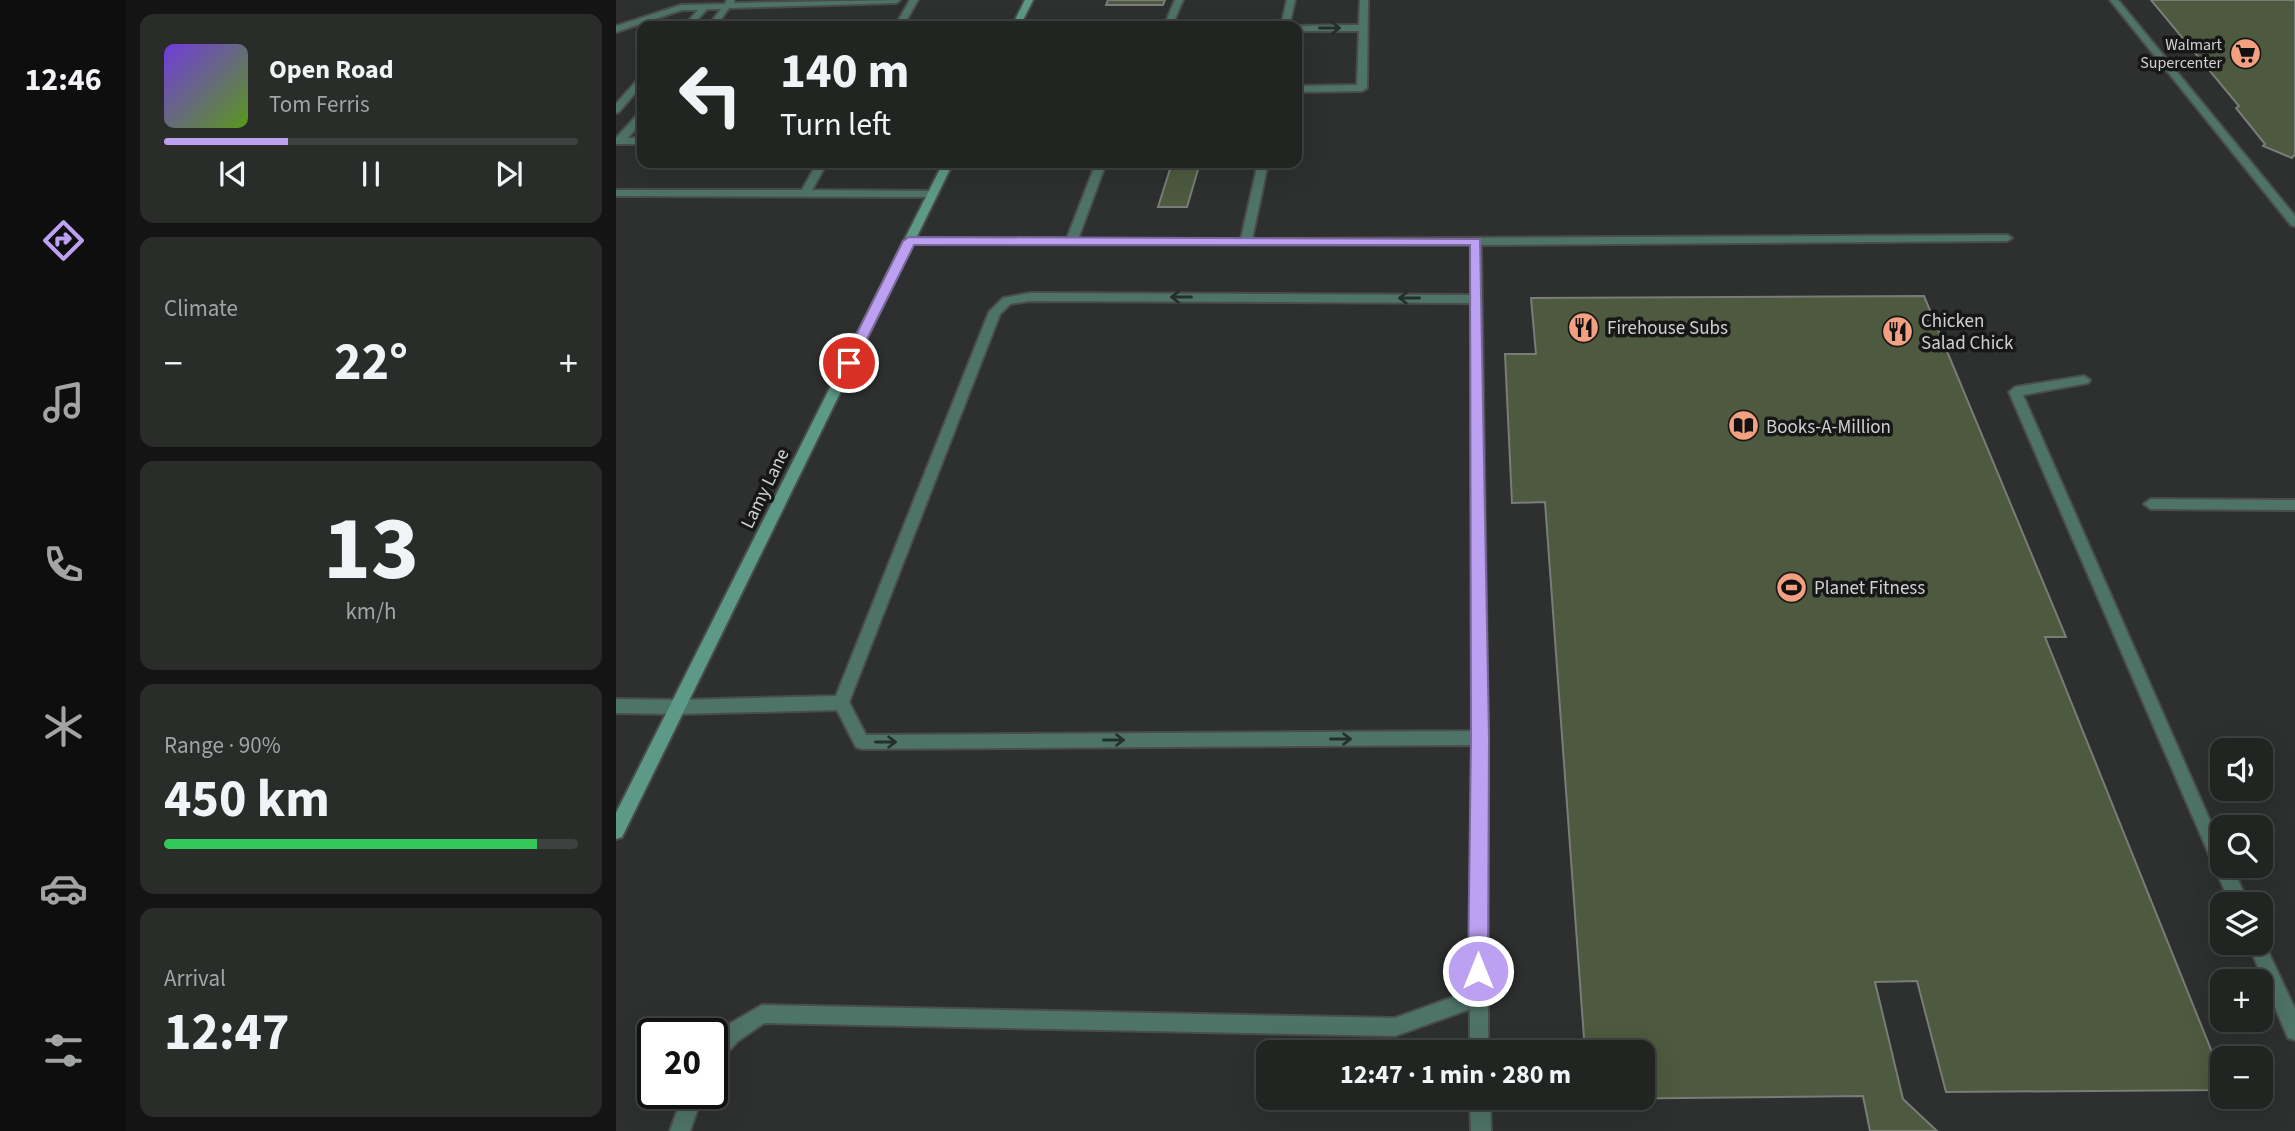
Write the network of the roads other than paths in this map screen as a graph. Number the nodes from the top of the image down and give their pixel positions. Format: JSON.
{"nodes":[{"id":1,"x":896,"y":0,"type":"edge"},
{"id":2,"x":914,"y":0,"type":"edge"},
{"id":3,"x":1029,"y":0,"type":"edge"},
{"id":4,"x":1179,"y":0,"type":"edge"},
{"id":5,"x":1291,"y":0,"type":"edge"},
{"id":6,"x":1364,"y":0,"type":"edge"},
{"id":7,"x":2114,"y":0,"type":"edge"},
{"id":8,"x":729,"y":3,"type":"edge"},
{"id":9,"x":705,"y":6,"type":"junction"},
{"id":10,"x":641,"y":21,"type":"edge"},
{"id":11,"x":692,"y":21,"type":"edge"},
{"id":12,"x":716,"y":21,"type":"edge"},
{"id":13,"x":902,"y":21,"type":"edge"},
{"id":14,"x":1018,"y":21,"type":"edge"},
{"id":15,"x":1170,"y":21,"type":"edge"},
{"id":16,"x":1286,"y":21,"type":"edge"},
{"id":17,"x":637,"y":22,"type":"edge"},
{"id":18,"x":1302,"y":28,"type":"edge"},
{"id":19,"x":1363,"y":28,"type":"junction"},
{"id":20,"x":616,"y":29,"type":"edge"},
{"id":21,"x":637,"y":86,"type":"edge"},
{"id":22,"x":1302,"y":89,"type":"edge"},
{"id":23,"x":616,"y":110,"type":"edge"},
{"id":24,"x":637,"y":121,"type":"edge"},
{"id":25,"x":619,"y":141,"type":"edge"},
{"id":26,"x":637,"y":141,"type":"edge"},
{"id":27,"x":819,"y":168,"type":"edge"},
{"id":28,"x":946,"y":168,"type":"edge"},
{"id":29,"x":1099,"y":168,"type":"edge"},
{"id":30,"x":1262,"y":168,"type":"edge"},
{"id":31,"x":616,"y":193,"type":"edge"},
{"id":32,"x":806,"y":193,"type":"junction"},
{"id":33,"x":933,"y":194,"type":"junction"},
{"id":34,"x":2295,"y":223,"type":"edge"},
{"id":35,"x":2007,"y":238,"type":"dead end"},
{"id":36,"x":909,"y":241,"type":"junction"},
{"id":37,"x":1071,"y":242,"type":"junction"},
{"id":38,"x":1476,"y":242,"type":"junction"},
{"id":39,"x":1246,"y":243,"type":"junction"},
{"id":40,"x":1477,"y":299,"type":"junction"},
{"id":41,"x":2084,"y":380,"type":"dead end"},
{"id":42,"x":2151,"y":504,"type":"dead end"},
{"id":43,"x":2295,"y":505,"type":"edge"},
{"id":44,"x":841,"y":703,"type":"junction"},
{"id":45,"x":616,"y":706,"type":"edge"},
{"id":46,"x":678,"y":707,"type":"junction"},
{"id":47,"x":1480,"y":738,"type":"junction"},
{"id":48,"x":616,"y":831,"type":"edge"},
{"id":49,"x":2210,"y":836,"type":"edge"},
{"id":50,"x":2261,"y":955,"type":"edge"},
{"id":51,"x":1478,"y":997,"type":"junction"},
{"id":52,"x":2295,"y":1031,"type":"edge"},
{"id":53,"x":728,"y":1037,"type":"edge"},
{"id":54,"x":1479,"y":1040,"type":"edge"},
{"id":55,"x":688,"y":1109,"type":"edge"},
{"id":56,"x":1480,"y":1110,"type":"edge"},
{"id":57,"x":680,"y":1131,"type":"edge"},
{"id":58,"x":1481,"y":1131,"type":"edge"}],
"edges":[{"from":1,"to":8,"type":"street"},
{"from":2,"to":13,"type":"street"},
{"from":3,"to":14,"type":"street"},
{"from":4,"to":15,"type":"street"},
{"from":5,"to":16,"type":"street"},
{"from":6,"to":19,"type":"street"},
{"from":7,"to":34,"type":"street"},
{"from":8,"to":9,"type":"street"},
{"from":8,"to":12,"type":"street"},
{"from":9,"to":10,"type":"street"},
{"from":9,"to":11,"type":"street"},
{"from":17,"to":20,"type":"street"},
{"from":18,"to":19,"type":"street","one_way":true},
{"from":19,"to":22,"type":"street"},
{"from":21,"to":23,"type":"street"},
{"from":24,"to":25,"type":"street"},
{"from":25,"to":26,"type":"street"},
{"from":27,"to":32,"type":"street"},
{"from":28,"to":33,"type":"street","name":"Lamy Lane"},
{"from":29,"to":37,"type":"street"},
{"from":30,"to":39,"type":"street"},
{"from":31,"to":32,"type":"street"},
{"from":32,"to":33,"type":"street"},
{"from":33,"to":36,"type":"street","name":"Lamy Lane"},
{"from":35,"to":38,"type":"street"},
{"from":36,"to":37,"type":"street"},
{"from":36,"to":46,"type":"street","name":"Lamy Lane"},
{"from":37,"to":39,"type":"street"},
{"from":38,"to":39,"type":"street"},
{"from":38,"to":40,"type":"street"},
{"from":40,"to":44,"type":"street","one_way":true},
{"from":40,"to":47,"type":"street"},
{"from":41,"to":49,"type":"street"},
{"from":42,"to":43,"type":"street"},
{"from":44,"to":46,"type":"street"},
{"from":44,"to":47,"type":"street","one_way":true},
{"from":45,"to":46,"type":"street"},
{"from":46,"to":48,"type":"street","name":"Lamy Lane"},
{"from":47,"to":51,"type":"street"},
{"from":50,"to":52,"type":"street"},
{"from":51,"to":53,"type":"street"},
{"from":51,"to":54,"type":"street"},
{"from":55,"to":57,"type":"street"},
{"from":56,"to":58,"type":"street"}]}
